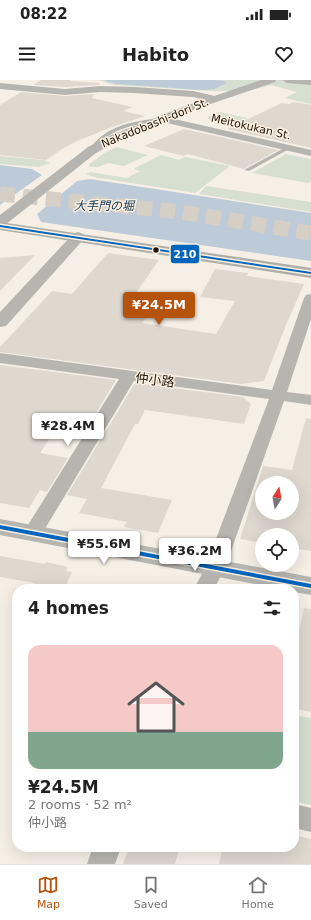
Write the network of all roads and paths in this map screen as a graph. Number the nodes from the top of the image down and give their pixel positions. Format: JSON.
{"nodes":[{"id":1,"x":271,"y":80,"type":"edge"},
{"id":2,"x":287,"y":80,"type":"edge"},
{"id":3,"x":311,"y":82,"type":"edge"},
{"id":4,"x":98,"y":85,"type":"edge"},
{"id":5,"x":0,"y":86,"type":"edge"},
{"id":6,"x":216,"y":99,"type":"junction"},
{"id":7,"x":161,"y":119,"type":"junction"},
{"id":8,"x":288,"y":148,"type":"junction"},
{"id":9,"x":311,"y":153,"type":"edge"},
{"id":10,"x":247,"y":170,"type":"dead end"},
{"id":11,"x":0,"y":222,"type":"edge"},
{"id":12,"x":0,"y":226,"type":"edge"},
{"id":13,"x":78,"y":237,"type":"junction"},
{"id":14,"x":311,"y":273,"type":"edge"},
{"id":15,"x":311,"y":298,"type":"edge"},
{"id":16,"x":0,"y":322,"type":"edge"},
{"id":17,"x":0,"y":358,"type":"edge"},
{"id":18,"x":130,"y":376,"type":"junction"},
{"id":19,"x":278,"y":395,"type":"junction"},
{"id":20,"x":311,"y":400,"type":"edge"},
{"id":21,"x":0,"y":527,"type":"edge"},
{"id":22,"x":33,"y":533,"type":"junction"},
{"id":23,"x":210,"y":579,"type":"edge"},
{"id":24,"x":282,"y":584,"type":"edge"},
{"id":25,"x":299,"y":585,"type":"edge"},
{"id":26,"x":311,"y":586,"type":"edge"},
{"id":27,"x":299,"y":817,"type":"edge"},
{"id":28,"x":311,"y":820,"type":"edge"},
{"id":29,"x":105,"y":852,"type":"edge"},
{"id":30,"x":101,"y":864,"type":"edge"}],
"edges":[{"from":1,"to":6,"type":"street","name":"Nakadobashi-dori St."},
{"from":2,"to":3,"type":"street"},
{"from":4,"to":5,"type":"street"},
{"from":4,"to":6,"type":"street"},
{"from":6,"to":7,"type":"street","name":"Nakadobashi-dori St."},
{"from":7,"to":8,"type":"street","name":"Meitokukan St."},
{"from":7,"to":11,"type":"street","name":"Nakadobashi-dori St."},
{"from":8,"to":9,"type":"street","name":"Meitokukan St."},
{"from":8,"to":10,"type":"lane"},
{"from":12,"to":13,"type":"main road"},
{"from":13,"to":14,"type":"main road"},
{"from":13,"to":16,"type":"street"},
{"from":15,"to":19,"type":"street"},
{"from":17,"to":18,"type":"street","name":"仲小路"},
{"from":18,"to":19,"type":"street","name":"仲小路"},
{"from":18,"to":22,"type":"street"},
{"from":19,"to":20,"type":"street","name":"仲小路"},
{"from":19,"to":23,"type":"street"},
{"from":21,"to":22,"type":"street"},
{"from":22,"to":23,"type":"street"},
{"from":23,"to":24,"type":"street"},
{"from":25,"to":26,"type":"street"},
{"from":27,"to":28,"type":"street"},
{"from":29,"to":30,"type":"street"}]}
